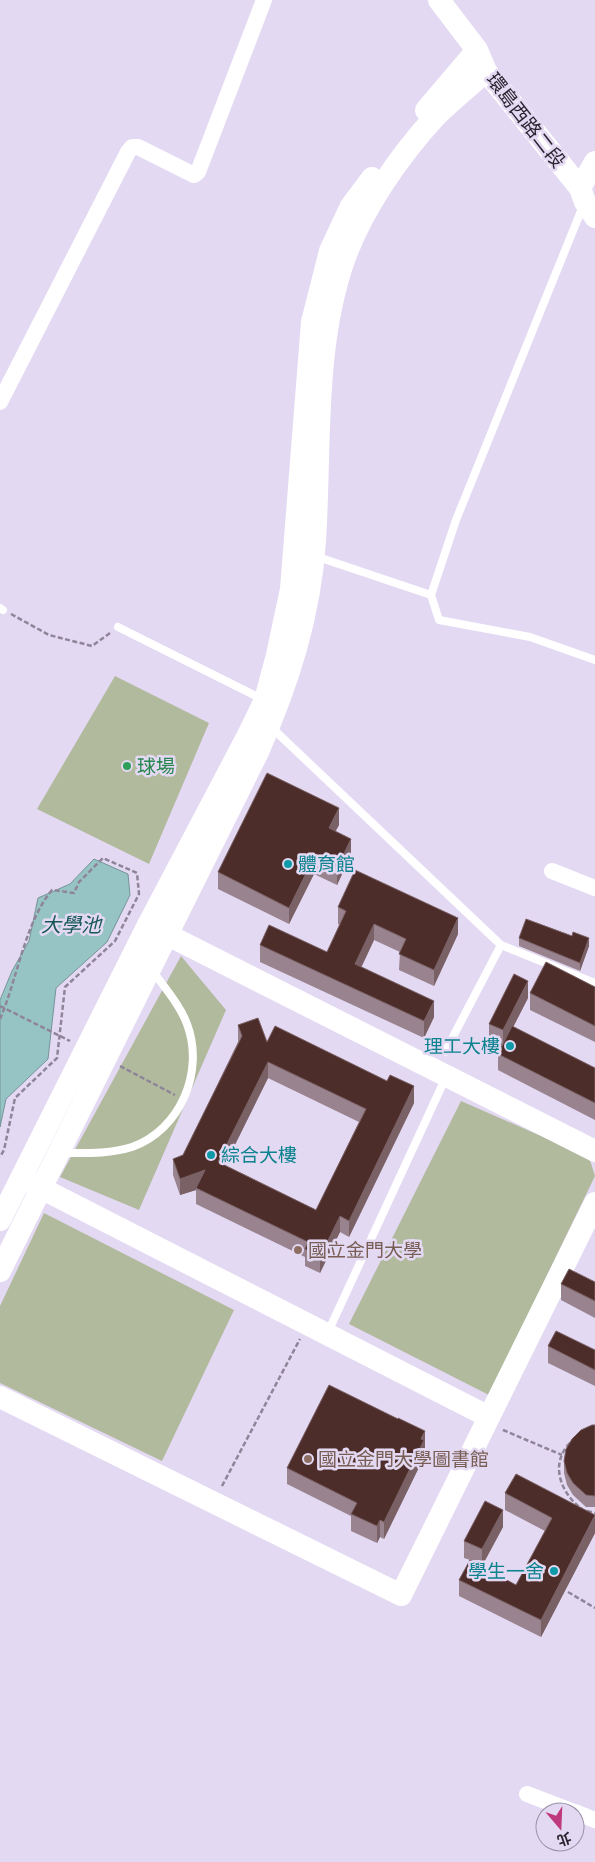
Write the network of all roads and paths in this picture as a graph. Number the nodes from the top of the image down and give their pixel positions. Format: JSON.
{"nodes":[{"id":1,"x":264,"y":0,"type":"edge"},
{"id":2,"x":440,"y":0,"type":"edge"},
{"id":3,"x":477,"y":50,"type":"junction"},
{"id":4,"x":486,"y":72,"type":"junction"},
{"id":5,"x":595,"y":162,"type":"edge"},
{"id":6,"x":589,"y":199,"type":"edge"},
{"id":7,"x":0,"y":402,"type":"edge"},
{"id":8,"x":313,"y":555,"type":"junction"},
{"id":9,"x":431,"y":595,"type":"junction"},
{"id":10,"x":2,"y":609,"type":"edge"},
{"id":11,"x":118,"y":627,"type":"joint"},
{"id":12,"x":595,"y":660,"type":"edge"},
{"id":13,"x":265,"y":700,"type":"junction"},
{"id":14,"x":270,"y":726,"type":"junction"},
{"id":15,"x":552,"y":871,"type":"dead end"},
{"id":16,"x":595,"y":888,"type":"edge"},
{"id":17,"x":158,"y":929,"type":"junction"},
{"id":18,"x":501,"y":945,"type":"junction"},
{"id":19,"x":151,"y":968,"type":"junction"},
{"id":20,"x":595,"y":983,"type":"edge"},
{"id":21,"x":0,"y":1006,"type":"edge"},
{"id":22,"x":0,"y":1019,"type":"edge"},
{"id":23,"x":55,"y":1033,"type":"dead end"},
{"id":24,"x":445,"y":1052,"type":"dead end"},
{"id":25,"x":121,"y":1067,"type":"dead end"},
{"id":26,"x":446,"y":1076,"type":"junction"},
{"id":27,"x":174,"y":1094,"type":"dead end"},
{"id":28,"x":595,"y":1151,"type":"edge"},
{"id":29,"x":59,"y":1153,"type":"junction"},
{"id":30,"x":0,"y":1158,"type":"edge"},
{"id":31,"x":31,"y":1183,"type":"junction"},
{"id":32,"x":595,"y":1203,"type":"edge"},
{"id":33,"x":0,"y":1220,"type":"edge"},
{"id":34,"x":0,"y":1271,"type":"edge"},
{"id":35,"x":317,"y":1329,"type":"junction"},
{"id":36,"x":0,"y":1397,"type":"edge"},
{"id":37,"x":489,"y":1417,"type":"junction"},
{"id":38,"x":572,"y":1441,"type":"edge"},
{"id":39,"x":563,"y":1456,"type":"junction"},
{"id":40,"x":213,"y":1502,"type":"junction"},
{"id":41,"x":595,"y":1513,"type":"edge"},
{"id":42,"x":568,"y":1592,"type":"dead end"},
{"id":43,"x":595,"y":1608,"type":"edge"},
{"id":44,"x":527,"y":1794,"type":"dead end"},
{"id":45,"x":548,"y":1802,"type":"edge"}],
"edges":[{"from":1,"to":7,"type":"street"},
{"from":2,"to":3,"type":"street","name":"環島西路二段"},
{"from":3,"to":4,"type":"street","name":"環島西路二段"},
{"from":3,"to":13,"type":"street"},
{"from":4,"to":6,"type":"street","name":"環島西路二段"},
{"from":4,"to":8,"type":"street"},
{"from":5,"to":6,"type":"street"},
{"from":6,"to":9,"type":"lane"},
{"from":8,"to":9,"type":"lane"},
{"from":8,"to":14,"type":"street"},
{"from":9,"to":12,"type":"lane"},
{"from":10,"to":11,"type":"path"},
{"from":11,"to":13,"type":"lane"},
{"from":13,"to":17,"type":"street"},
{"from":14,"to":17,"type":"street"},
{"from":14,"to":18,"type":"lane"},
{"from":15,"to":16,"type":"street"},
{"from":17,"to":19,"type":"street"},
{"from":17,"to":26,"type":"street"},
{"from":17,"to":31,"type":"street"},
{"from":18,"to":20,"type":"lane"},
{"from":18,"to":24,"type":"lane"},
{"from":19,"to":29,"type":"street"},
{"from":19,"to":29,"type":"lane"},
{"from":21,"to":23,"type":"path"},
{"from":22,"to":30,"type":"path"},
{"from":25,"to":27,"type":"path"},
{"from":26,"to":28,"type":"street"},
{"from":26,"to":35,"type":"lane"},
{"from":29,"to":31,"type":"street"},
{"from":31,"to":33,"type":"street"},
{"from":31,"to":34,"type":"street"},
{"from":31,"to":35,"type":"street"},
{"from":32,"to":37,"type":"street"},
{"from":35,"to":37,"type":"street"},
{"from":35,"to":40,"type":"path"},
{"from":36,"to":40,"type":"street"},
{"from":37,"to":39,"type":"path"},
{"from":37,"to":40,"type":"street"},
{"from":38,"to":39,"type":"path"},
{"from":39,"to":41,"type":"path"},
{"from":42,"to":43,"type":"path"},
{"from":44,"to":45,"type":"street"}]}
